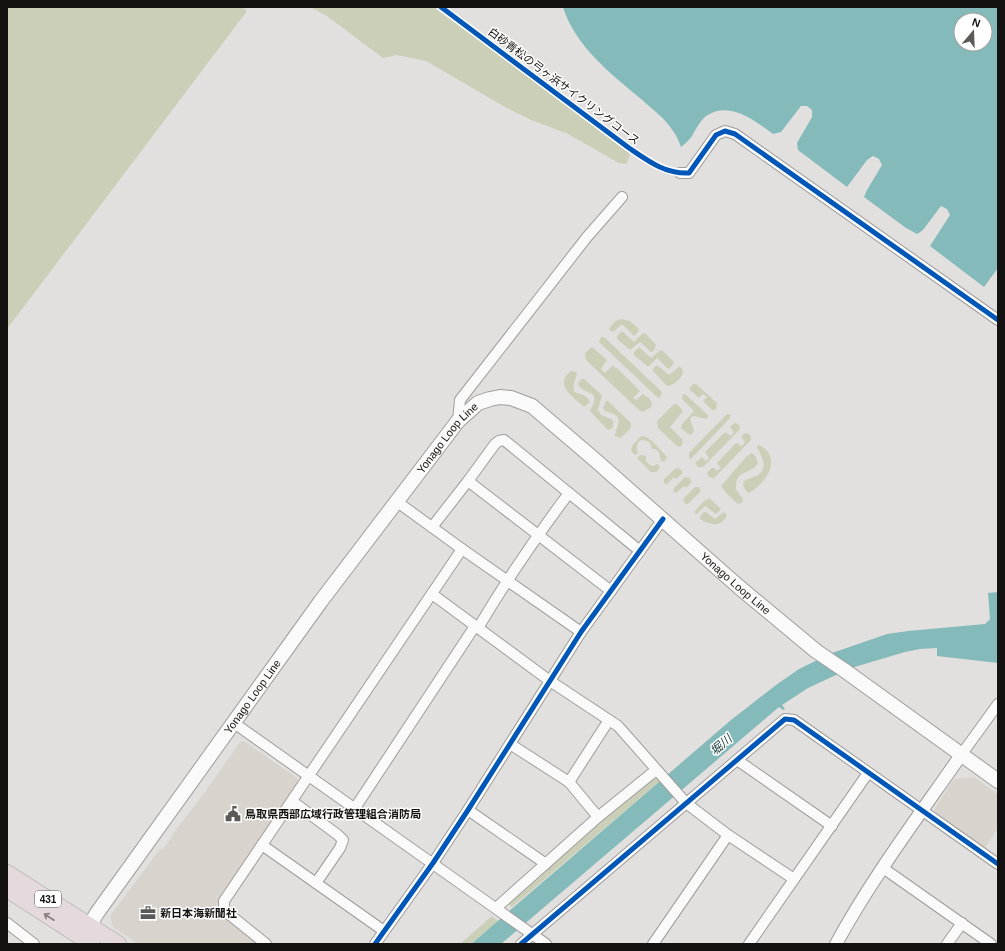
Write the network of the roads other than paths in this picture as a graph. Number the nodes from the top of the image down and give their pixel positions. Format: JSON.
{"nodes":[{"id":1,"x":680,"y":173,"type":"dead end"},
{"id":2,"x":622,"y":197,"type":"dead end"},
{"id":3,"x":998,"y":320,"type":"edge"},
{"id":4,"x":458,"y":421,"type":"junction"},
{"id":5,"x":468,"y":481,"type":"junction"},
{"id":6,"x":569,"y":494,"type":"junction"},
{"id":7,"x":396,"y":501,"type":"junction"},
{"id":8,"x":663,"y":519,"type":"junction"},
{"id":9,"x":432,"y":527,"type":"junction"},
{"id":10,"x":538,"y":536,"type":"junction"},
{"id":11,"x":462,"y":549,"type":"junction"},
{"id":12,"x":640,"y":551,"type":"junction"},
{"id":13,"x":507,"y":580,"type":"junction"},
{"id":14,"x":611,"y":592,"type":"junction"},
{"id":15,"x":432,"y":594,"type":"junction"},
{"id":16,"x":476,"y":627,"type":"junction"},
{"id":17,"x":582,"y":632,"type":"junction"},
{"id":18,"x":550,"y":681,"type":"junction"},
{"id":19,"x":998,"y":704,"type":"edge"},
{"id":20,"x":609,"y":720,"type":"junction"},
{"id":21,"x":234,"y":723,"type":"junction"},
{"id":22,"x":510,"y":744,"type":"junction"},
{"id":23,"x":961,"y":755,"type":"junction"},
{"id":24,"x":737,"y":760,"type":"junction"},
{"id":25,"x":868,"y":773,"type":"junction"},
{"id":26,"x":660,"y":774,"type":"junction"},
{"id":27,"x":308,"y":776,"type":"junction"},
{"id":28,"x":998,"y":781,"type":"edge"},
{"id":29,"x":569,"y":782,"type":"junction"},
{"id":30,"x":292,"y":801,"type":"junction"},
{"id":31,"x":686,"y":803,"type":"junction"},
{"id":32,"x":355,"y":808,"type":"junction"},
{"id":33,"x":468,"y":810,"type":"junction"},
{"id":34,"x":922,"y":810,"type":"junction"},
{"id":35,"x":598,"y":817,"type":"junction"},
{"id":36,"x":832,"y":826,"type":"junction"},
{"id":37,"x":728,"y":835,"type":"junction"},
{"id":38,"x":262,"y":845,"type":"junction"},
{"id":39,"x":433,"y":863,"type":"junction"},
{"id":40,"x":546,"y":864,"type":"junction"},
{"id":41,"x":998,"y":864,"type":"edge"},
{"id":42,"x":883,"y":868,"type":"junction"},
{"id":43,"x":7,"y":873,"type":"edge"},
{"id":44,"x":794,"y":879,"type":"junction"},
{"id":45,"x":316,"y":883,"type":"junction"},
{"id":46,"x":7,"y":889,"type":"edge"},
{"id":47,"x":498,"y":909,"type":"junction"},
{"id":48,"x":7,"y":923,"type":"edge"},
{"id":49,"x":962,"y":923,"type":"junction"},
{"id":50,"x":384,"y":931,"type":"junction"},
{"id":51,"x":528,"y":932,"type":"junction"},
{"id":52,"x":85,"y":938,"type":"edge"},
{"id":53,"x":34,"y":944,"type":"edge"},
{"id":54,"x":118,"y":944,"type":"edge"},
{"id":55,"x":266,"y":944,"type":"edge"},
{"id":56,"x":375,"y":944,"type":"edge"},
{"id":57,"x":521,"y":944,"type":"edge"},
{"id":58,"x":546,"y":944,"type":"edge"},
{"id":59,"x":653,"y":944,"type":"edge"},
{"id":60,"x":749,"y":944,"type":"edge"},
{"id":61,"x":836,"y":944,"type":"edge"},
{"id":62,"x":947,"y":944,"type":"edge"},
{"id":63,"x":991,"y":944,"type":"edge"}],
"edges":[{"from":1,"to":3,"type":"street"},
{"from":2,"to":4,"type":"street"},
{"from":4,"to":7,"type":"main road","name":"Yonago Loop Line"},
{"from":4,"to":8,"type":"main road","name":"Yonago Loop Line"},
{"from":5,"to":6,"type":"street"},
{"from":5,"to":9,"type":"street"},
{"from":5,"to":10,"type":"street"},
{"from":6,"to":10,"type":"street"},
{"from":6,"to":12,"type":"street"},
{"from":7,"to":9,"type":"street"},
{"from":7,"to":21,"type":"main road","name":"Yonago Loop Line"},
{"from":8,"to":12,"type":"street"},
{"from":8,"to":23,"type":"main road","name":"Yonago Loop Line"},
{"from":9,"to":11,"type":"street"},
{"from":10,"to":13,"type":"street"},
{"from":10,"to":14,"type":"street"},
{"from":11,"to":13,"type":"street"},
{"from":11,"to":15,"type":"street"},
{"from":12,"to":14,"type":"street"},
{"from":13,"to":16,"type":"street"},
{"from":13,"to":17,"type":"street"},
{"from":14,"to":17,"type":"street"},
{"from":15,"to":16,"type":"street"},
{"from":15,"to":27,"type":"street"},
{"from":16,"to":18,"type":"street"},
{"from":16,"to":32,"type":"street"},
{"from":17,"to":18,"type":"street"},
{"from":18,"to":20,"type":"street"},
{"from":18,"to":22,"type":"street"},
{"from":19,"to":23,"type":"street"},
{"from":20,"to":26,"type":"street"},
{"from":20,"to":29,"type":"street"},
{"from":21,"to":27,"type":"street"},
{"from":21,"to":52,"type":"main road","name":"Yonago Loop Line"},
{"from":22,"to":29,"type":"street"},
{"from":22,"to":33,"type":"street"},
{"from":23,"to":28,"type":"main road","name":"Yonago Loop Line"},
{"from":23,"to":34,"type":"street"},
{"from":24,"to":25,"type":"street"},
{"from":24,"to":31,"type":"street"},
{"from":24,"to":36,"type":"street"},
{"from":25,"to":34,"type":"street"},
{"from":25,"to":36,"type":"street"},
{"from":26,"to":31,"type":"street"},
{"from":26,"to":35,"type":"street"},
{"from":27,"to":30,"type":"street"},
{"from":27,"to":32,"type":"street"},
{"from":29,"to":35,"type":"street"},
{"from":30,"to":38,"type":"street"},
{"from":30,"to":45,"type":"street"},
{"from":31,"to":37,"type":"street"},
{"from":31,"to":51,"type":"street"},
{"from":32,"to":39,"type":"street"},
{"from":33,"to":39,"type":"street"},
{"from":33,"to":40,"type":"street"},
{"from":34,"to":41,"type":"street"},
{"from":34,"to":42,"type":"street"},
{"from":35,"to":40,"type":"street"},
{"from":36,"to":44,"type":"street"},
{"from":37,"to":44,"type":"street"},
{"from":37,"to":59,"type":"street"},
{"from":38,"to":45,"type":"street"},
{"from":38,"to":55,"type":"street"},
{"from":39,"to":47,"type":"street"},
{"from":39,"to":50,"type":"street"},
{"from":40,"to":47,"type":"street"},
{"from":42,"to":49,"type":"street"},
{"from":42,"to":61,"type":"street"},
{"from":43,"to":52,"type":"highway","number":"431"},
{"from":44,"to":60,"type":"street"},
{"from":45,"to":50,"type":"street"},
{"from":52,"to":46,"type":"highway","number":"431","one_way":true},
{"from":47,"to":51,"type":"street"},
{"from":48,"to":53,"type":"street"},
{"from":49,"to":62,"type":"street"},
{"from":49,"to":63,"type":"street"},
{"from":50,"to":56,"type":"street"},
{"from":51,"to":57,"type":"street"},
{"from":51,"to":58,"type":"street"},
{"from":52,"to":54,"type":"highway","number":"431"}]}
